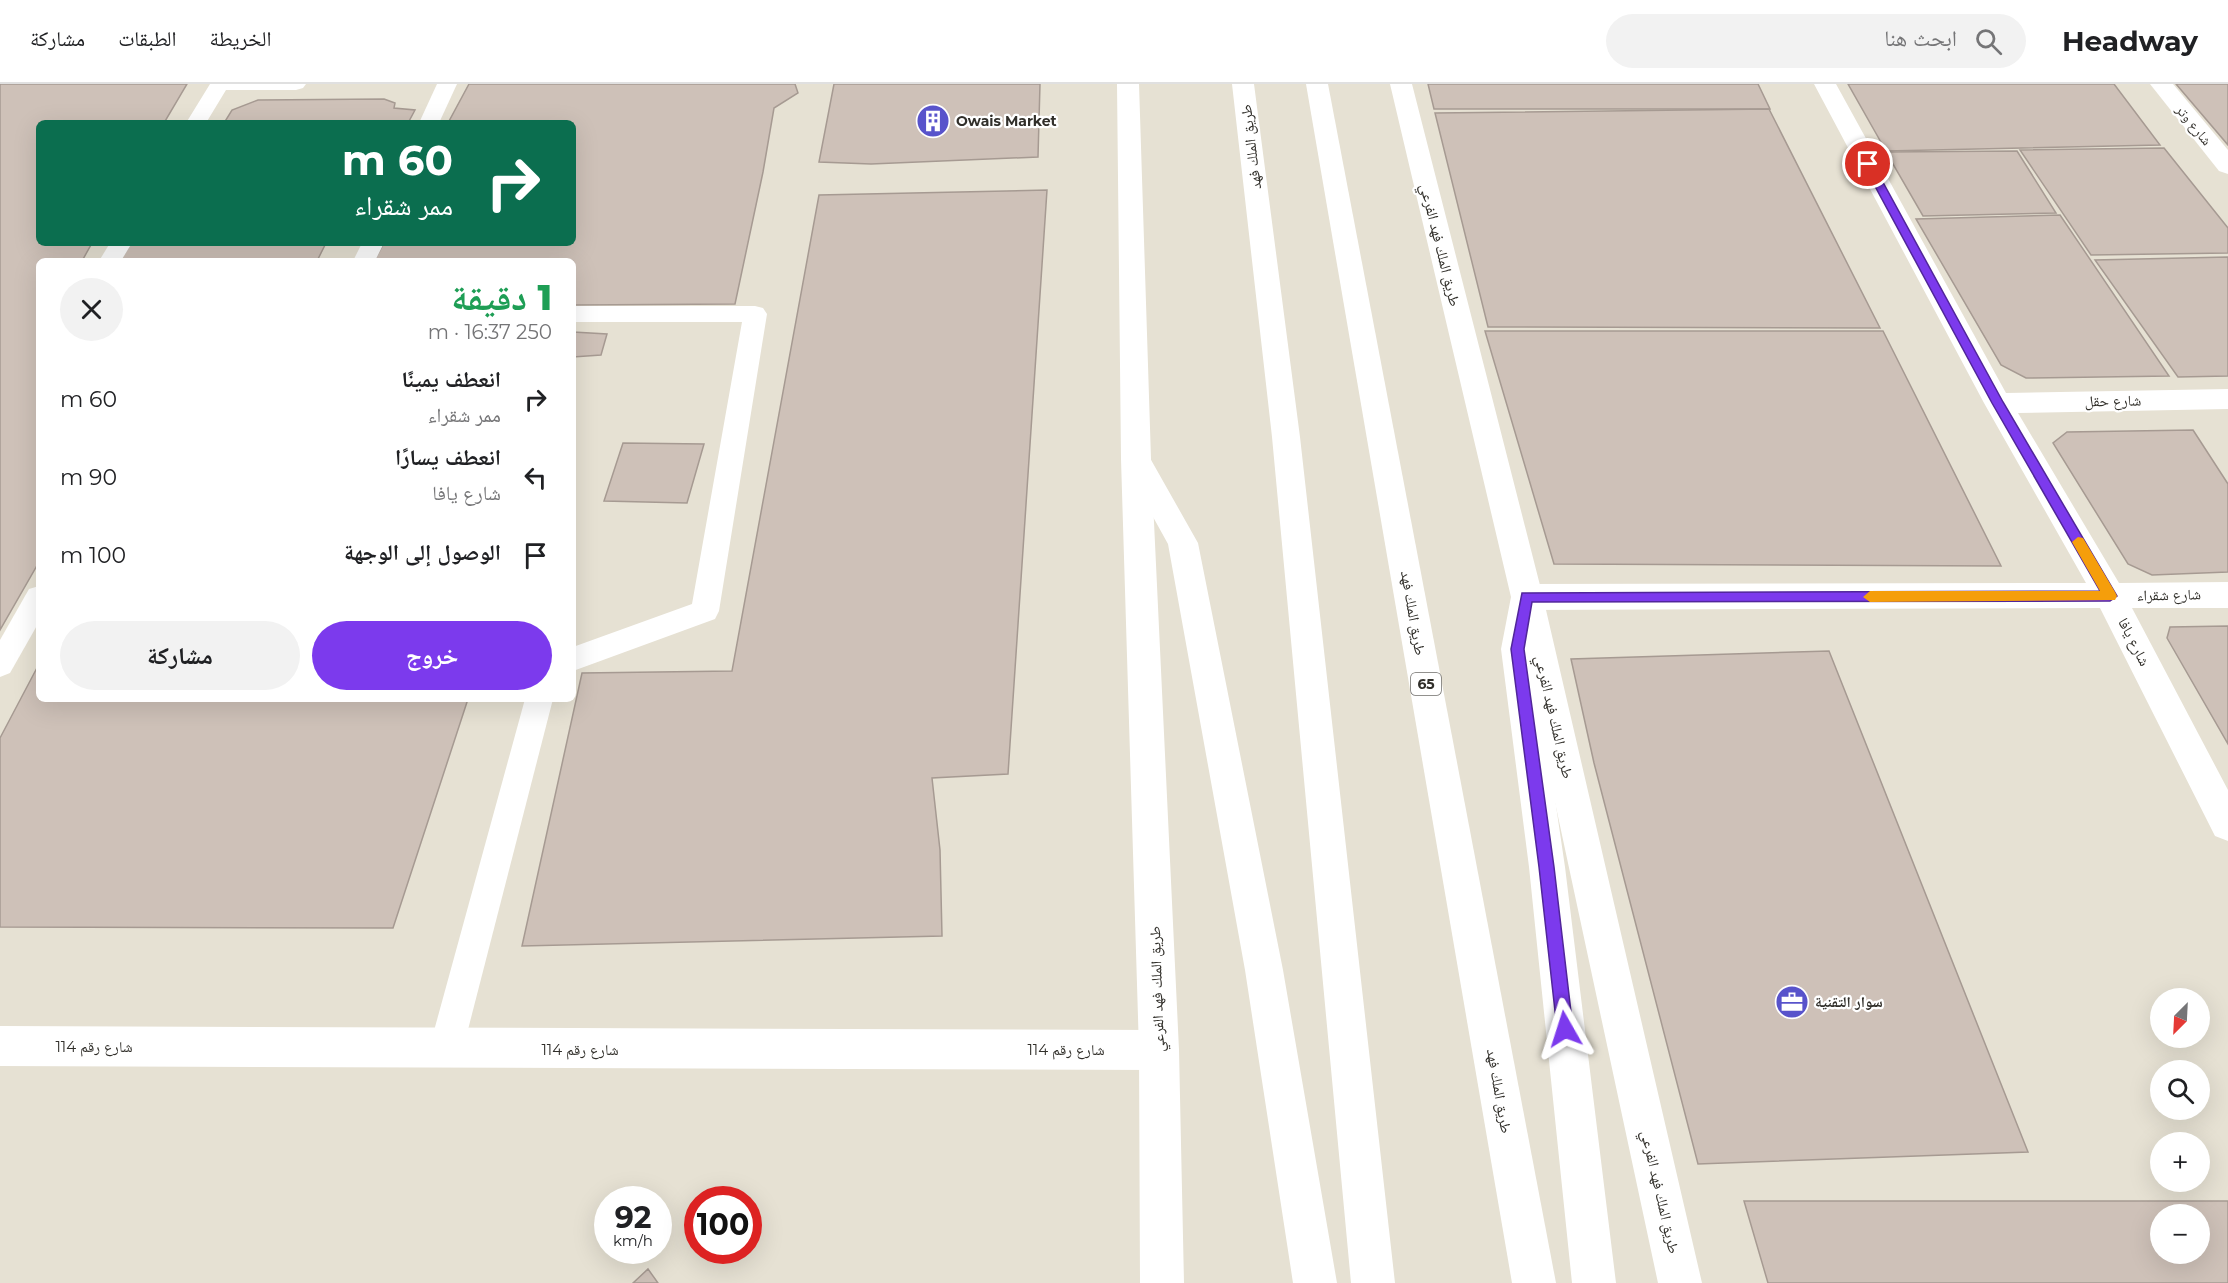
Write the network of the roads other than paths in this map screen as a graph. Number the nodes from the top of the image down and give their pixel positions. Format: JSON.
{"nodes":[{"id":1,"x":296,"y":84,"type":"edge"},
{"id":2,"x":447,"y":84,"type":"edge"},
{"id":3,"x":1128,"y":84,"type":"edge"},
{"id":4,"x":1243,"y":84,"type":"edge"},
{"id":5,"x":1317,"y":84,"type":"edge"},
{"id":6,"x":1401,"y":84,"type":"edge"},
{"id":7,"x":1825,"y":84,"type":"edge"},
{"id":8,"x":2161,"y":84,"type":"edge"},
{"id":9,"x":198,"y":120,"type":"edge"},
{"id":10,"x":430,"y":120,"type":"edge"},
{"id":11,"x":2228,"y":166,"type":"edge"},
{"id":12,"x":576,"y":314,"type":"edge"},
{"id":13,"x":2228,"y":399,"type":"edge"},
{"id":14,"x":1998,"y":403,"type":"junction"},
{"id":15,"x":1137,"y":459,"type":"junction"},
{"id":16,"x":2228,"y":595,"type":"edge"},
{"id":17,"x":2110,"y":596,"type":"junction"},
{"id":18,"x":1527,"y":597,"type":"junction"},
{"id":19,"x":36,"y":602,"type":"edge"},
{"id":20,"x":576,"y":658,"type":"edge"},
{"id":21,"x":0,"y":665,"type":"edge"},
{"id":22,"x":538,"y":702,"type":"edge"},
{"id":23,"x":2228,"y":825,"type":"edge"},
{"id":24,"x":0,"y":1046,"type":"edge"},
{"id":25,"x":446,"y":1049,"type":"junction"},
{"id":26,"x":1159,"y":1050,"type":"junction"},
{"id":27,"x":1162,"y":1283,"type":"edge"},
{"id":28,"x":1315,"y":1283,"type":"edge"},
{"id":29,"x":1372,"y":1283,"type":"edge"},
{"id":30,"x":1534,"y":1283,"type":"edge"},
{"id":31,"x":1594,"y":1283,"type":"edge"},
{"id":32,"x":1680,"y":1283,"type":"edge"}],
"edges":[{"from":1,"to":9,"type":"lane"},
{"from":2,"to":10,"type":"lane"},
{"from":3,"to":15,"type":"main road","name":"طريق الملك فهد الفرعي"},
{"from":4,"to":29,"type":"main road","name":"طريق الملك فهد"},
{"from":5,"to":30,"type":"main road","name":"طريق الملك فهد","number":"65"},
{"from":6,"to":18,"type":"main road","name":"طريق الملك فهد الفرعي"},
{"from":7,"to":14,"type":"main road","name":"شارع يافا"},
{"from":8,"to":11,"type":"main road","name":"شارع وتر"},
{"from":12,"to":20,"type":"lane"},
{"from":13,"to":14,"type":"main road","name":"شارع حقل"},
{"from":14,"to":17,"type":"main road","name":"شارع يافا"},
{"from":15,"to":26,"type":"main road","name":"طريق الملك فهد الفرعي"},
{"from":15,"to":28,"type":"main road"},
{"from":16,"to":17,"type":"main road","name":"شارع شقراء"},
{"from":17,"to":18,"type":"main road","name":"شارع شقراء"},
{"from":17,"to":23,"type":"main road","name":"شارع يافا"},
{"from":18,"to":31,"type":"main road"},
{"from":18,"to":32,"type":"main road","name":"طريق الملك فهد الفرعي"},
{"from":19,"to":21,"type":"lane"},
{"from":22,"to":25,"type":"lane"},
{"from":24,"to":25,"type":"main road","name":"شارع رقم 114"},
{"from":25,"to":26,"type":"main road","name":"شارع رقم 114"},
{"from":26,"to":27,"type":"main road","name":"طريق الملك فهد الفرعي"}]}
